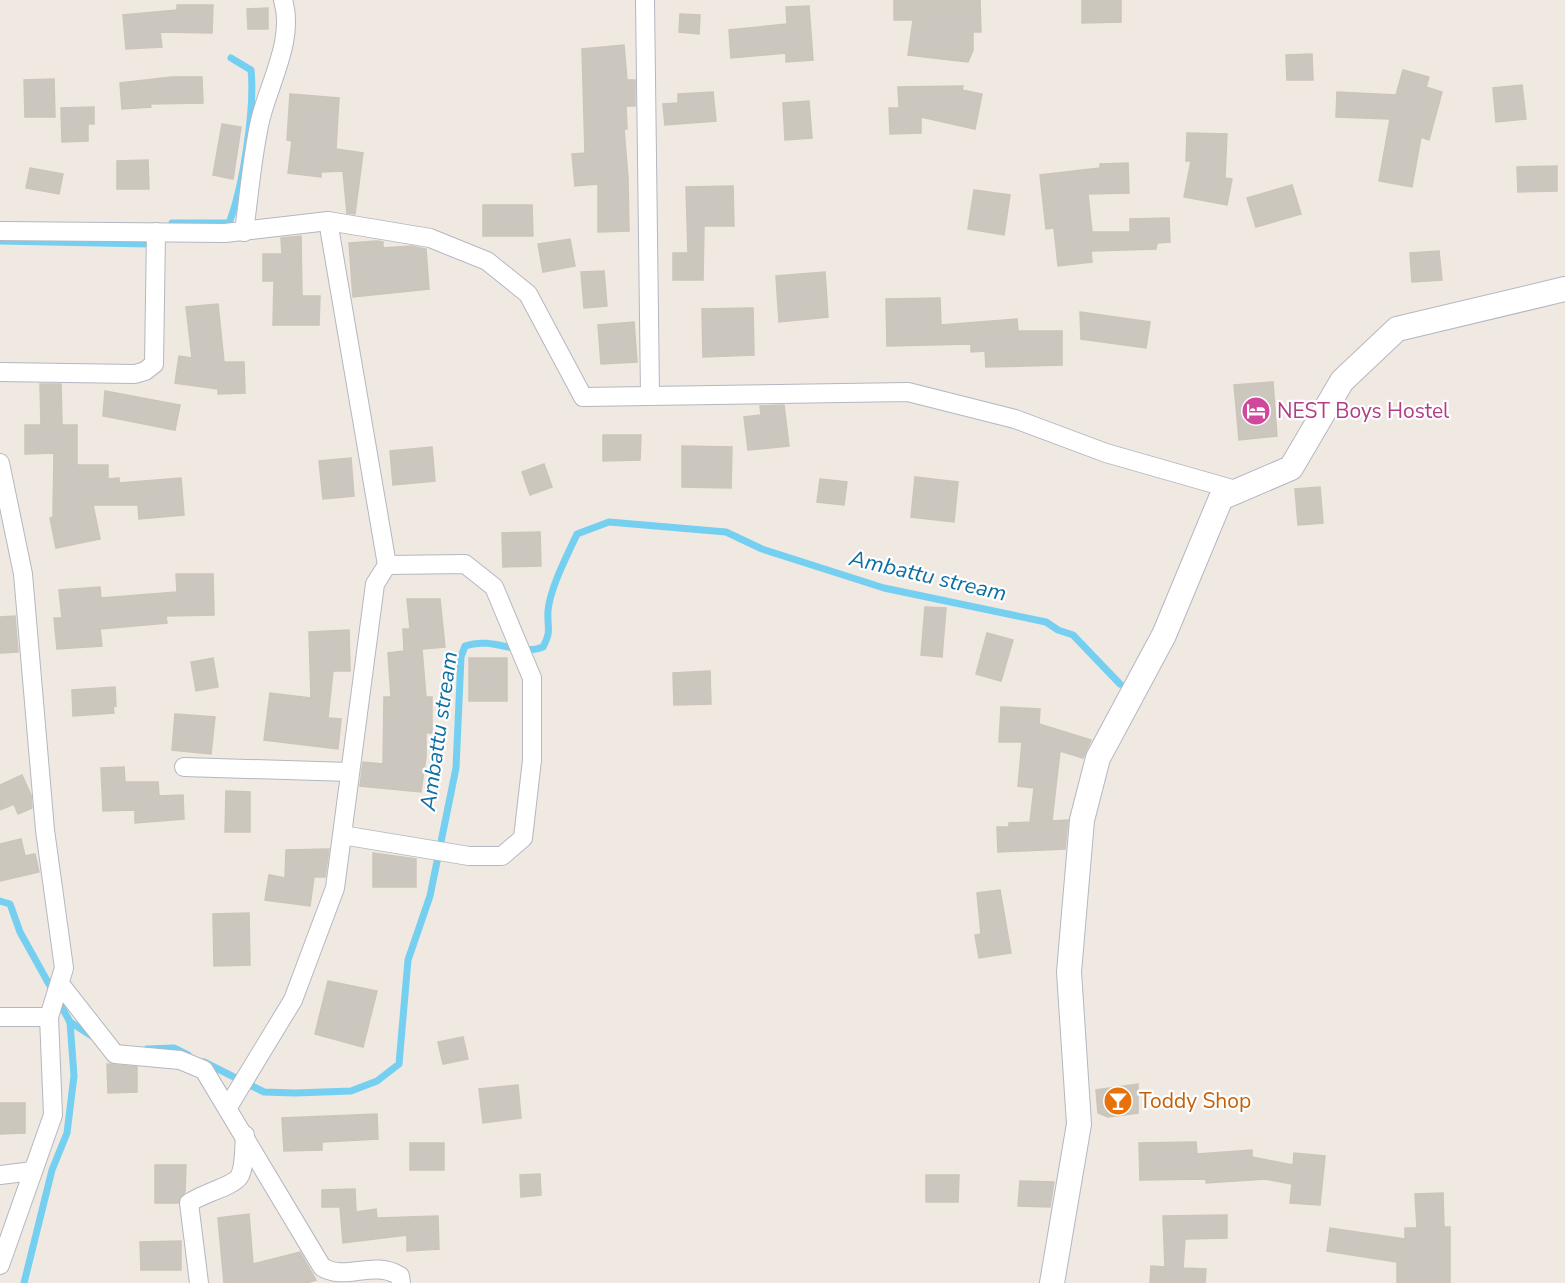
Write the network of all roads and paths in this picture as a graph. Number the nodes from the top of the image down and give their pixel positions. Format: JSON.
{"nodes":[{"id":1,"x":283,"y":0,"type":"edge"},
{"id":2,"x":645,"y":0,"type":"edge"},
{"id":3,"x":328,"y":221,"type":"junction"},
{"id":4,"x":0,"y":231,"type":"edge"},
{"id":5,"x":156,"y":232,"type":"junction"},
{"id":6,"x":244,"y":232,"type":"junction"},
{"id":7,"x":1565,"y":289,"type":"edge"},
{"id":8,"x":0,"y":372,"type":"edge"},
{"id":9,"x":650,"y":395,"type":"junction"},
{"id":10,"x":0,"y":463,"type":"edge"},
{"id":11,"x":1239,"y":491,"type":"junction"},
{"id":12,"x":387,"y":565,"type":"junction"},
{"id":13,"x":184,"y":766,"type":"dead end"},
{"id":14,"x":350,"y":772,"type":"junction"},
{"id":15,"x":342,"y":835,"type":"junction"},
{"id":16,"x":59,"y":985,"type":"junction"},
{"id":17,"x":50,"y":1015,"type":"junction"},
{"id":18,"x":0,"y":1017,"type":"edge"},
{"id":19,"x":232,"y":1101,"type":"junction"},
{"id":20,"x":245,"y":1135,"type":"junction"},
{"id":21,"x":33,"y":1171,"type":"junction"},
{"id":22,"x":0,"y":1175,"type":"edge"},
{"id":23,"x":0,"y":1265,"type":"edge"},
{"id":24,"x":200,"y":1283,"type":"edge"},
{"id":25,"x":401,"y":1283,"type":"edge"},
{"id":26,"x":1052,"y":1283,"type":"edge"}],
"edges":[{"from":1,"to":6,"type":"street"},
{"from":2,"to":9,"type":"street"},
{"from":3,"to":6,"type":"street"},
{"from":3,"to":9,"type":"street"},
{"from":3,"to":12,"type":"street"},
{"from":4,"to":5,"type":"street"},
{"from":5,"to":6,"type":"street"},
{"from":5,"to":8,"type":"street"},
{"from":7,"to":11,"type":"street"},
{"from":9,"to":11,"type":"street"},
{"from":10,"to":16,"type":"street"},
{"from":11,"to":26,"type":"street"},
{"from":12,"to":14,"type":"street"},
{"from":12,"to":15,"type":"street"},
{"from":13,"to":14,"type":"street"},
{"from":14,"to":15,"type":"street"},
{"from":15,"to":19,"type":"street"},
{"from":16,"to":17,"type":"street"},
{"from":16,"to":19,"type":"street"},
{"from":17,"to":18,"type":"street"},
{"from":17,"to":21,"type":"street"},
{"from":19,"to":20,"type":"street"},
{"from":20,"to":24,"type":"street"},
{"from":20,"to":25,"type":"street"},
{"from":21,"to":22,"type":"street"},
{"from":21,"to":23,"type":"street"}]}
